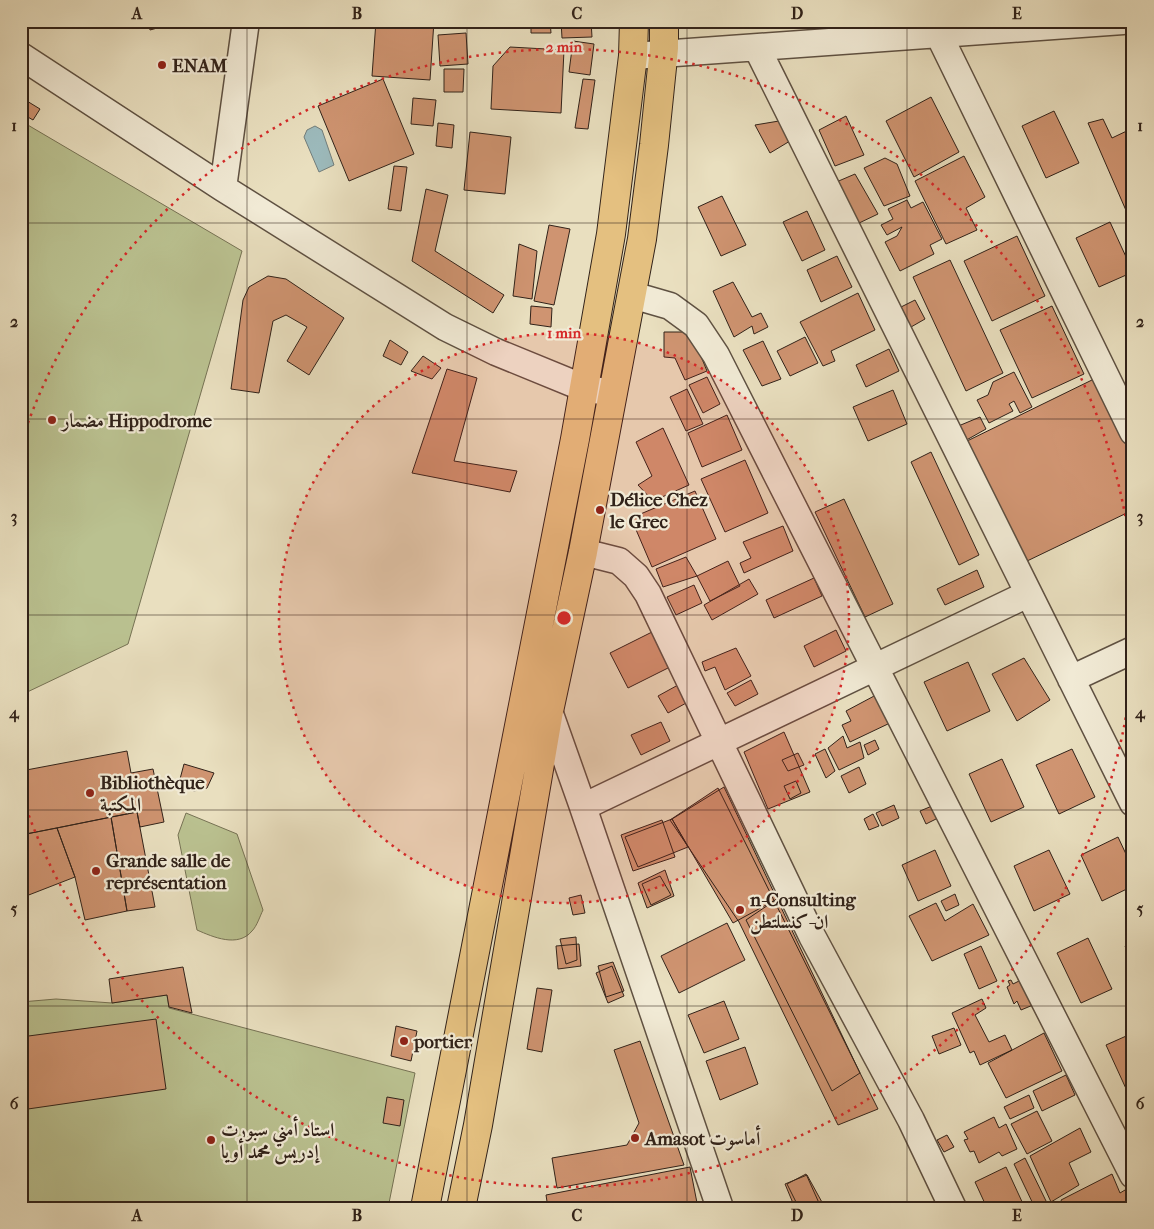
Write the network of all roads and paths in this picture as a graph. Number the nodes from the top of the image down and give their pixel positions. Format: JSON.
{"nodes":[{"id":1,"x":246,"y":21,"type":"edge"},
{"id":2,"x":634,"y":21,"type":"edge"},
{"id":3,"x":664,"y":21,"type":"edge"},
{"id":4,"x":1123,"y":21,"type":"edge"},
{"id":5,"x":1128,"y":21,"type":"edge"},
{"id":6,"x":1133,"y":31,"type":"edge"},
{"id":7,"x":938,"y":35,"type":"junction"},
{"id":8,"x":757,"y":48,"type":"junction"},
{"id":9,"x":663,"y":54,"type":"junction"},
{"id":10,"x":21,"y":56,"type":"edge"},
{"id":11,"x":633,"y":56,"type":"junction"},
{"id":12,"x":223,"y":188,"type":"junction"},
{"id":13,"x":632,"y":295,"type":"junction"},
{"id":14,"x":584,"y":388,"type":"junction"},
{"id":15,"x":611,"y":393,"type":"junction"},
{"id":16,"x":1133,"y":432,"type":"edge"},
{"id":17,"x":583,"y":552,"type":"junction"},
{"id":18,"x":1028,"y":594,"type":"junction"},
{"id":19,"x":1133,"y":650,"type":"edge"},
{"id":20,"x":875,"y":666,"type":"junction"},
{"id":21,"x":1071,"y":679,"type":"junction"},
{"id":22,"x":548,"y":710,"type":"junction"},
{"id":23,"x":717,"y":742,"type":"junction"},
{"id":24,"x":1133,"y":803,"type":"edge"},
{"id":25,"x":584,"y":807,"type":"junction"},
{"id":26,"x":443,"y":1116,"type":"junction"},
{"id":27,"x":478,"y":1125,"type":"junction"},
{"id":28,"x":1133,"y":1176,"type":"edge"},
{"id":29,"x":425,"y":1208,"type":"edge"},
{"id":30,"x":461,"y":1208,"type":"edge"},
{"id":31,"x":720,"y":1208,"type":"edge"},
{"id":32,"x":953,"y":1208,"type":"edge"}],
"edges":[{"from":1,"to":12,"type":"street"},
{"from":2,"to":11,"type":"main road"},
{"from":3,"to":9,"type":"main road"},
{"from":4,"to":7,"type":"street"},
{"from":5,"to":6,"type":"street"},
{"from":7,"to":8,"type":"street"},
{"from":7,"to":16,"type":"street"},
{"from":8,"to":9,"type":"street"},
{"from":8,"to":18,"type":"street"},
{"from":9,"to":11,"type":"street"},
{"from":9,"to":13,"type":"main road"},
{"from":10,"to":12,"type":"street"},
{"from":11,"to":14,"type":"main road"},
{"from":12,"to":14,"type":"street"},
{"from":13,"to":15,"type":"main road"},
{"from":13,"to":20,"type":"street"},
{"from":14,"to":15,"type":"street"},
{"from":14,"to":26,"type":"main road"},
{"from":15,"to":17,"type":"main road"},
{"from":17,"to":22,"type":"main road"},
{"from":17,"to":23,"type":"street"},
{"from":18,"to":20,"type":"street"},
{"from":18,"to":21,"type":"street"},
{"from":19,"to":21,"type":"street"},
{"from":20,"to":23,"type":"street"},
{"from":20,"to":28,"type":"street"},
{"from":21,"to":24,"type":"street"},
{"from":22,"to":25,"type":"street"},
{"from":22,"to":27,"type":"main road"},
{"from":23,"to":25,"type":"street"},
{"from":23,"to":32,"type":"street"},
{"from":25,"to":31,"type":"street"},
{"from":26,"to":27,"type":"main road"},
{"from":26,"to":29,"type":"main road"},
{"from":27,"to":30,"type":"main road"}]}
